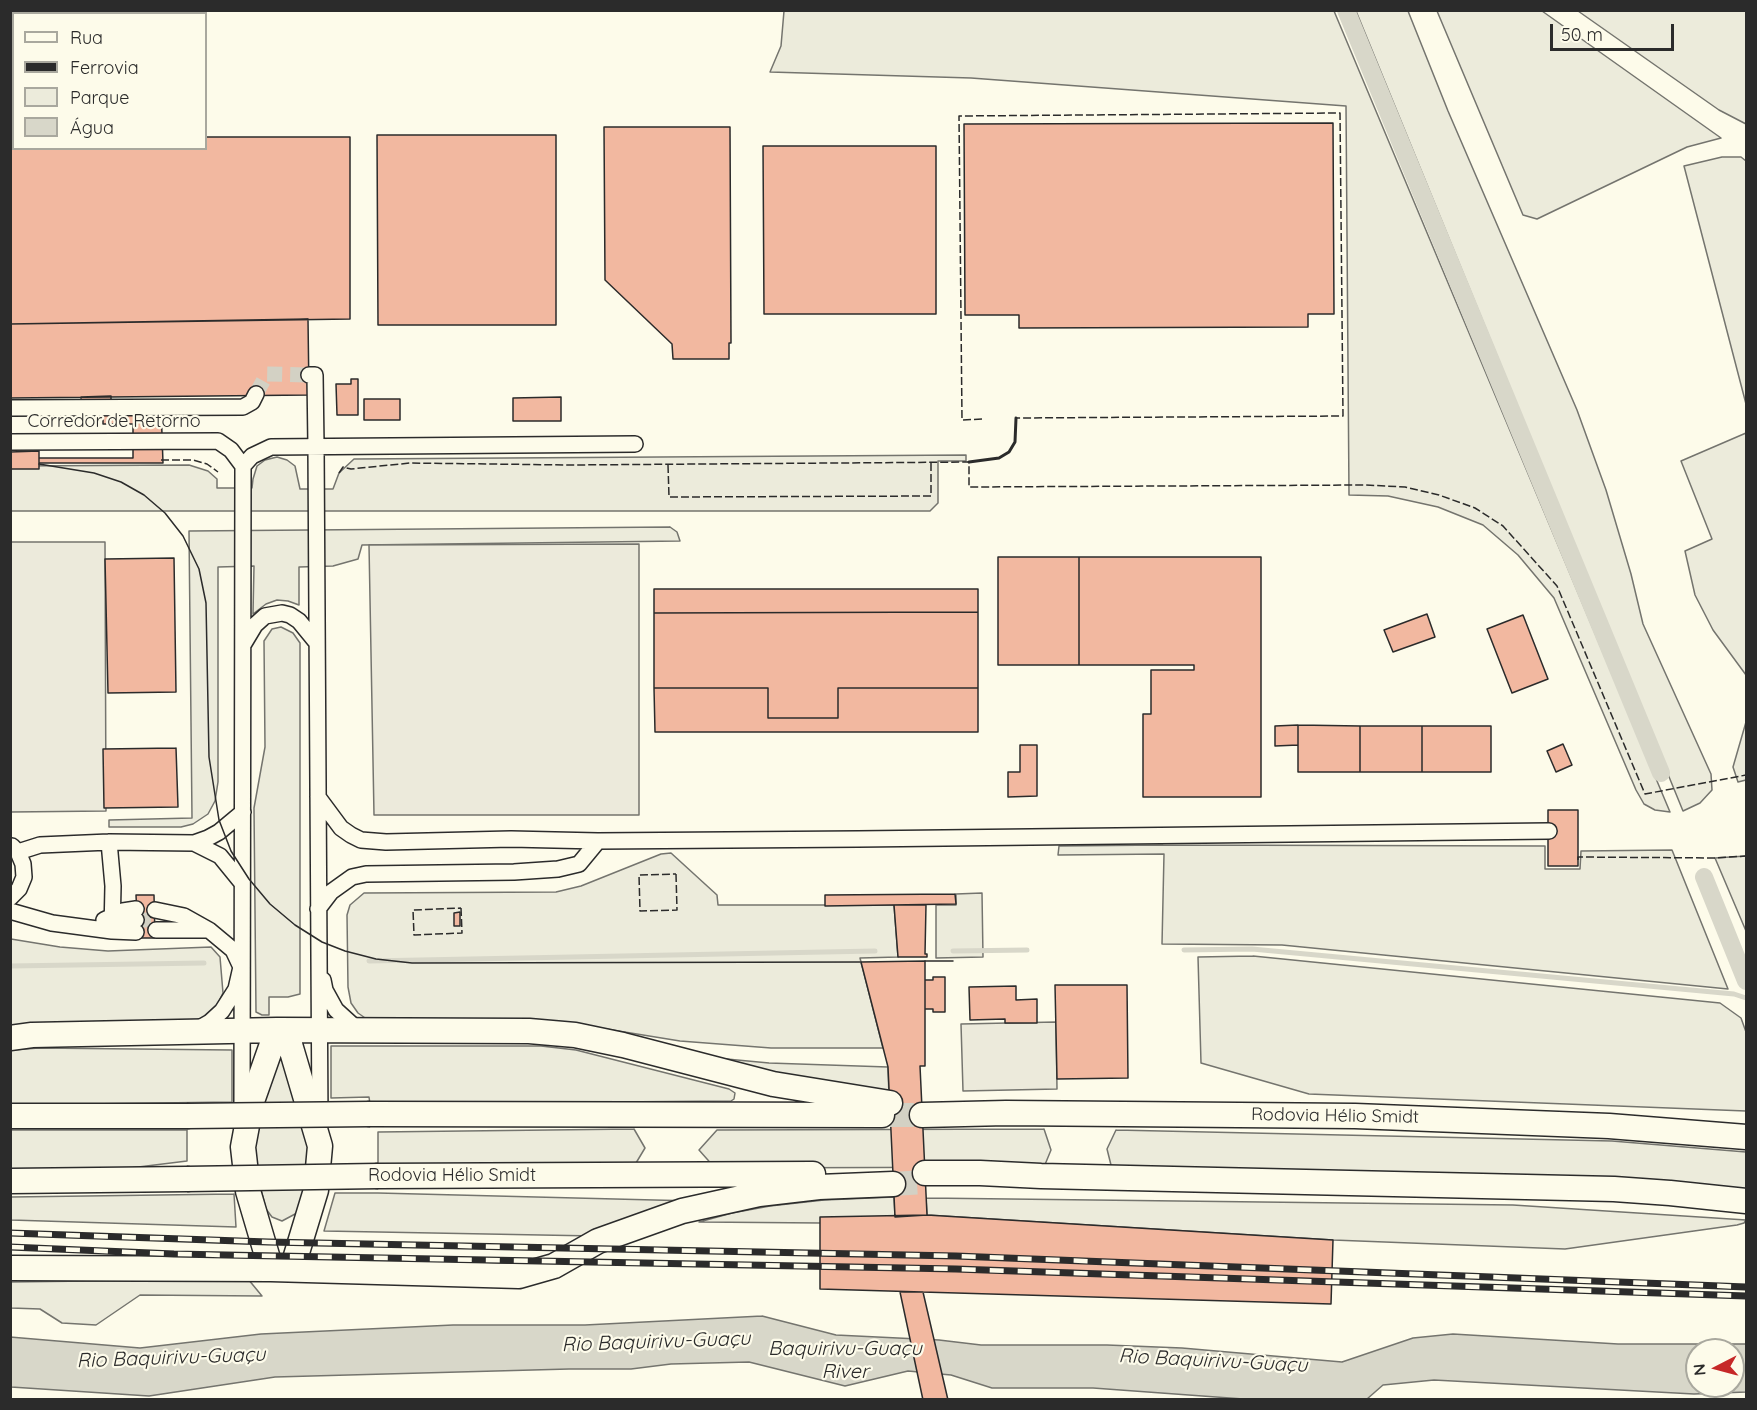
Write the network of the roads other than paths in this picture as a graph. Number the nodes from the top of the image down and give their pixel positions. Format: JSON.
{"nodes":[{"id":1,"x":312,"y":375,"type":"dead end"},
{"id":2,"x":256,"y":394,"type":"tunnel mouth"},
{"id":3,"x":10,"y":408,"type":"edge"},
{"id":4,"x":10,"y":442,"type":"edge"},
{"id":5,"x":635,"y":444,"type":"dead end"},
{"id":6,"x":316,"y":446,"type":"junction"},
{"id":7,"x":243,"y":472,"type":"junction"},
{"id":8,"x":317,"y":643,"type":"junction"},
{"id":9,"x":243,"y":645,"type":"junction"},
{"id":10,"x":318,"y":797,"type":"junction"},
{"id":11,"x":243,"y":812,"type":"junction"},
{"id":12,"x":1549,"y":831,"type":"dead end"},
{"id":13,"x":598,"y":841,"type":"junction"},
{"id":14,"x":109,"y":842,"type":"junction"},
{"id":15,"x":194,"y":843,"type":"junction"},
{"id":16,"x":14,"y":848,"type":"edge"},
{"id":17,"x":242,"y":883,"type":"junction"},
{"id":18,"x":10,"y":898,"type":"edge"},
{"id":19,"x":318,"y":909,"type":"junction"},
{"id":20,"x":10,"y":911,"type":"edge"},
{"id":21,"x":136,"y":920,"type":"tunnel mouth"},
{"id":22,"x":155,"y":920,"type":"tunnel mouth"},
{"id":23,"x":112,"y":923,"type":"junction"},
{"id":24,"x":319,"y":964,"type":"junction"},
{"id":25,"x":242,"y":968,"type":"junction"},
{"id":26,"x":281,"y":1030,"type":"junction"},
{"id":27,"x":320,"y":1030,"type":"junction"},
{"id":28,"x":358,"y":1030,"type":"junction"},
{"id":29,"x":193,"y":1031,"type":"junction"},
{"id":30,"x":241,"y":1031,"type":"junction"},
{"id":31,"x":10,"y":1038,"type":"edge"},
{"id":32,"x":922,"y":1109,"type":"tunnel mouth"},
{"id":33,"x":10,"y":1116,"type":"edge"},
{"id":34,"x":1746,"y":1137,"type":"edge"},
{"id":35,"x":320,"y":1146,"type":"junction"},
{"id":36,"x":243,"y":1147,"type":"junction"},
{"id":37,"x":925,"y":1178,"type":"tunnel mouth"},
{"id":38,"x":10,"y":1181,"type":"edge"},
{"id":39,"x":1746,"y":1201,"type":"edge"},
{"id":40,"x":10,"y":1268,"type":"edge"},
{"id":41,"x":282,"y":1269,"type":"junction"}],
"edges":[{"from":1,"to":6,"type":"street"},
{"from":2,"to":3,"type":"street"},
{"from":4,"to":7,"type":"street","name":"Corredor de Retorno"},
{"from":5,"to":6,"type":"street"},
{"from":6,"to":7,"type":"street"},
{"from":6,"to":8,"type":"street"},
{"from":7,"to":9,"type":"street"},
{"from":8,"to":9,"type":"street"},
{"from":8,"to":10,"type":"street"},
{"from":9,"to":11,"type":"street"},
{"from":10,"to":13,"type":"street"},
{"from":10,"to":19,"type":"street"},
{"from":11,"to":15,"type":"street"},
{"from":11,"to":17,"type":"street"},
{"from":12,"to":13,"type":"street"},
{"from":13,"to":19,"type":"street"},
{"from":14,"to":15,"type":"street"},
{"from":14,"to":16,"type":"street"},
{"from":14,"to":23,"type":"street"},
{"from":15,"to":17,"type":"street"},
{"from":16,"to":18,"type":"street"},
{"from":17,"to":25,"type":"street"},
{"from":19,"to":24,"type":"street"},
{"from":20,"to":23,"type":"street"},
{"from":21,"to":23,"type":"street"},
{"from":22,"to":25,"type":"street"},
{"from":24,"to":27,"type":"street"},
{"from":24,"to":28,"type":"street"},
{"from":25,"to":29,"type":"street"},
{"from":25,"to":30,"type":"street"},
{"from":26,"to":27,"type":"main road"},
{"from":26,"to":30,"type":"main road"},
{"from":26,"to":35,"type":"main road"},
{"from":26,"to":36,"type":"main road"},
{"from":27,"to":28,"type":"main road"},
{"from":27,"to":35,"type":"street"},
{"from":28,"to":33,"type":"main road","bridge":true},
{"from":29,"to":30,"type":"main road"},
{"from":29,"to":31,"type":"main road"},
{"from":30,"to":36,"type":"street"},
{"from":32,"to":34,"type":"main road","name":"Rodovia Hélio Smidt"},
{"from":35,"to":41,"type":"main road"},
{"from":36,"to":41,"type":"main road"},
{"from":37,"to":39,"type":"main road"},
{"from":38,"to":41,"type":"main road","name":"Rodovia Hélio Smidt","bridge":true},
{"from":40,"to":41,"type":"main road"}]}
